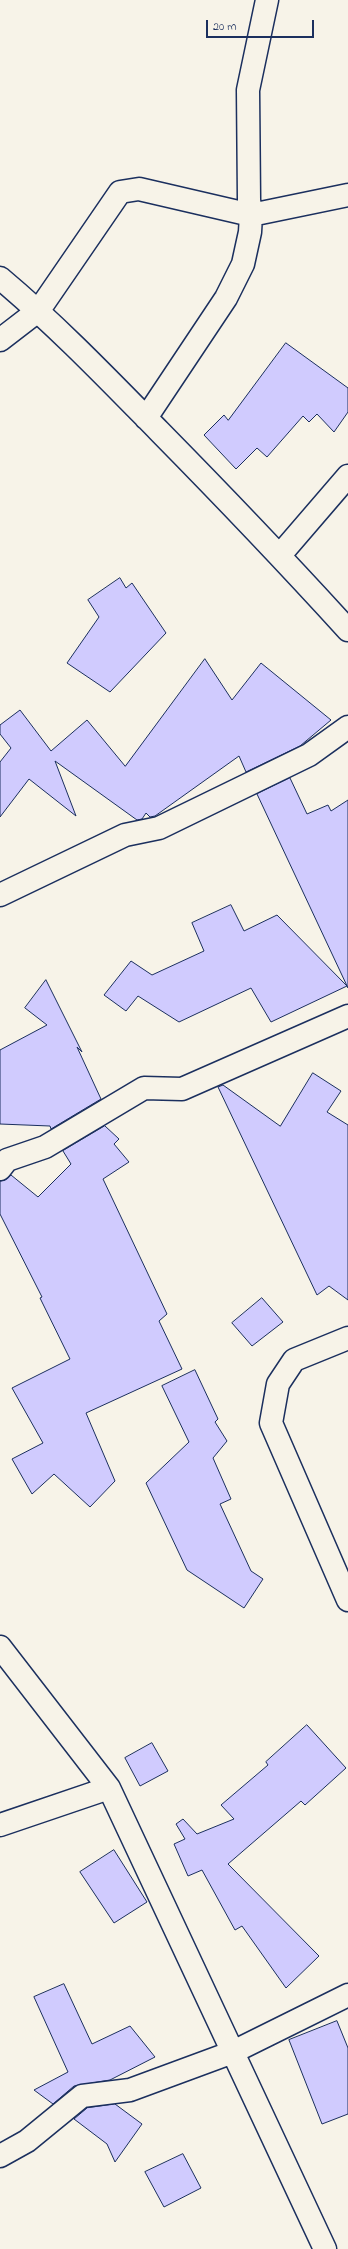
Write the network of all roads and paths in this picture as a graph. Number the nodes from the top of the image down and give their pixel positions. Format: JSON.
{"nodes":[{"id":1,"x":267,"y":0,"type":"edge"},
{"id":2,"x":348,"y":195,"type":"edge"},
{"id":3,"x":251,"y":215,"type":"junction"},
{"id":4,"x":0,"y":278,"type":"edge"},
{"id":5,"x":38,"y":310,"type":"junction"},
{"id":6,"x":0,"y":340,"type":"edge"},
{"id":7,"x":146,"y":418,"type":"junction"},
{"id":8,"x":348,"y":476,"type":"edge"},
{"id":9,"x":280,"y":555,"type":"junction"},
{"id":10,"x":348,"y":630,"type":"edge"},
{"id":11,"x":348,"y":727,"type":"edge"},
{"id":12,"x":0,"y":895,"type":"edge"},
{"id":13,"x":348,"y":1016,"type":"edge"},
{"id":14,"x":0,"y":1169,"type":"edge"},
{"id":15,"x":348,"y":1338,"type":"edge"},
{"id":16,"x":348,"y":1600,"type":"edge"},
{"id":17,"x":0,"y":1647,"type":"edge"},
{"id":18,"x":109,"y":1788,"type":"junction"},
{"id":19,"x":0,"y":1825,"type":"edge"},
{"id":20,"x":348,"y":1996,"type":"edge"},
{"id":21,"x":233,"y":2052,"type":"junction"},
{"id":22,"x":0,"y":2156,"type":"edge"},
{"id":23,"x":325,"y":2249,"type":"edge"}],
"edges":[{"from":1,"to":3,"type":"street"},
{"from":2,"to":3,"type":"street"},
{"from":3,"to":5,"type":"street"},
{"from":3,"to":7,"type":"street"},
{"from":4,"to":5,"type":"street"},
{"from":5,"to":6,"type":"street"},
{"from":5,"to":7,"type":"street"},
{"from":7,"to":9,"type":"street"},
{"from":8,"to":9,"type":"street"},
{"from":9,"to":10,"type":"street"},
{"from":11,"to":12,"type":"street"},
{"from":13,"to":14,"type":"street"},
{"from":15,"to":16,"type":"street"},
{"from":17,"to":18,"type":"street"},
{"from":18,"to":19,"type":"street"},
{"from":18,"to":21,"type":"street"},
{"from":20,"to":21,"type":"street"},
{"from":21,"to":22,"type":"street"},
{"from":21,"to":23,"type":"street"}]}
